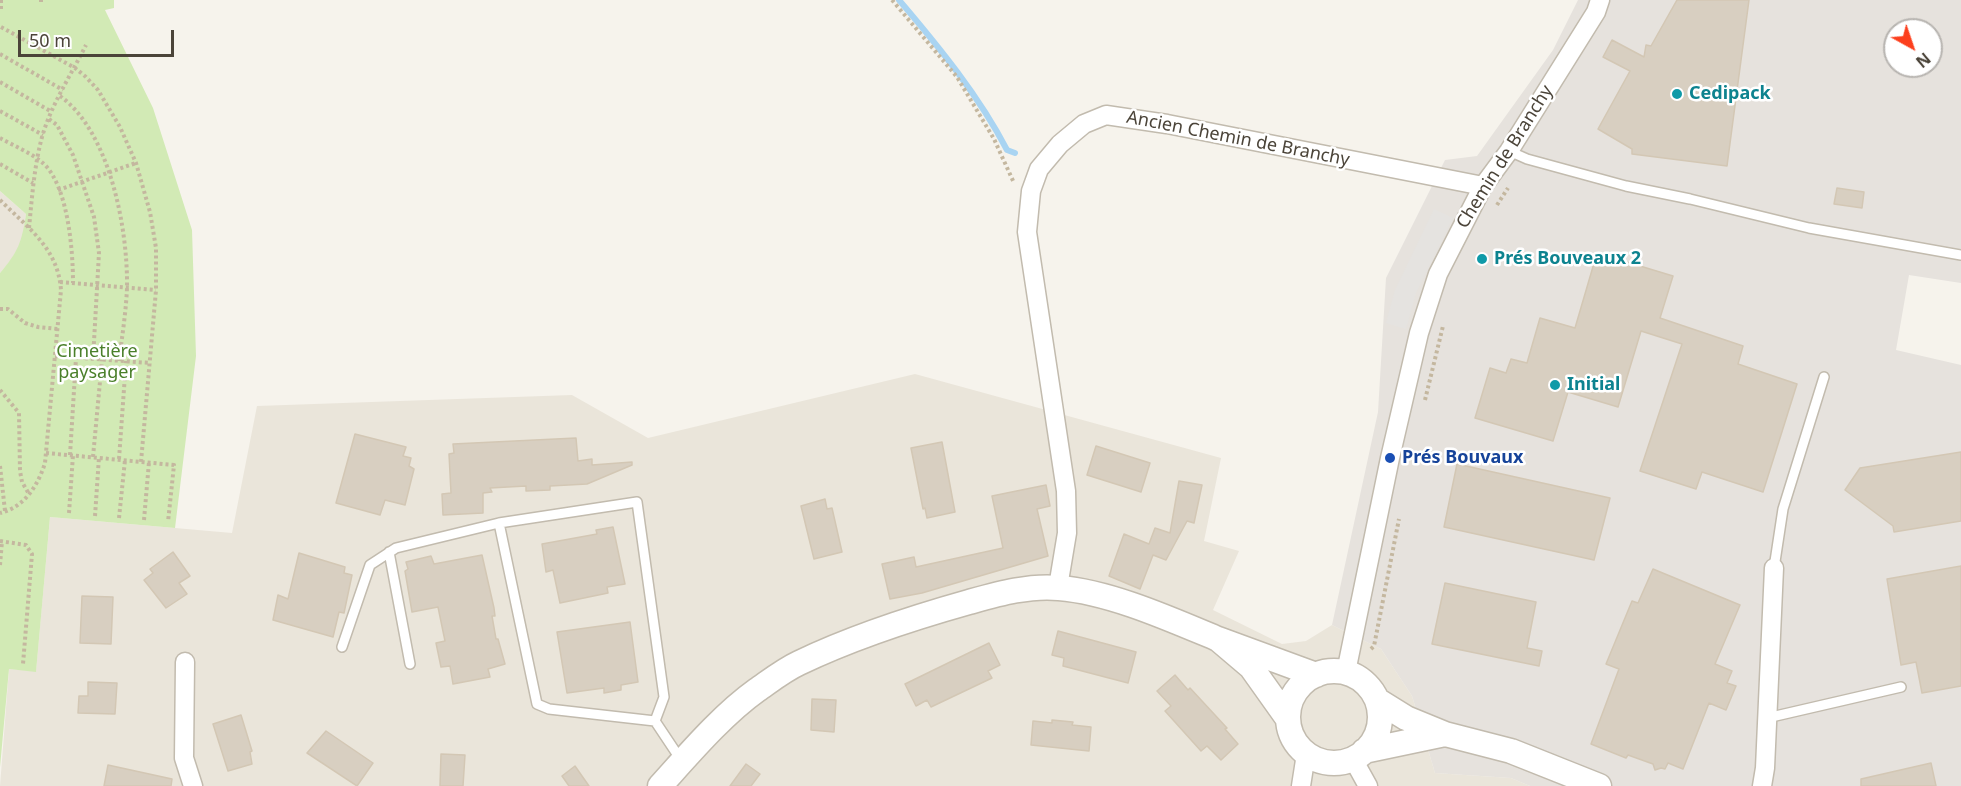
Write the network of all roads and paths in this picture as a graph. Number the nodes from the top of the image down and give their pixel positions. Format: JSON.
{"nodes":[{"id":1,"x":1,"y":0,"type":"edge"},
{"id":2,"x":892,"y":0,"type":"edge"},
{"id":3,"x":1600,"y":0,"type":"edge"},
{"id":4,"x":1,"y":10,"type":"edge"},
{"id":5,"x":1,"y":27,"type":"edge"},
{"id":6,"x":86,"y":45,"type":"dead end"},
{"id":7,"x":0,"y":54,"type":"edge"},
{"id":8,"x":75,"y":68,"type":"junction"},
{"id":9,"x":0,"y":82,"type":"edge"},
{"id":10,"x":63,"y":90,"type":"junction"},
{"id":11,"x":60,"y":96,"type":"junction"},
{"id":12,"x":0,"y":111,"type":"edge"},
{"id":13,"x":52,"y":112,"type":"junction"},
{"id":14,"x":49,"y":119,"type":"junction"},
{"id":15,"x":43,"y":135,"type":"junction"},
{"id":16,"x":0,"y":138,"type":"edge"},
{"id":17,"x":1509,"y":151,"type":"junction"},
{"id":18,"x":37,"y":158,"type":"junction"},
{"id":19,"x":1527,"y":159,"type":"junction"},
{"id":20,"x":0,"y":164,"type":"edge"},
{"id":21,"x":136,"y":164,"type":"junction"},
{"id":22,"x":109,"y":173,"type":"junction"},
{"id":23,"x":84,"y":181,"type":"junction"},
{"id":24,"x":33,"y":183,"type":"junction"},
{"id":25,"x":1483,"y":186,"type":"junction"},
{"id":26,"x":1015,"y":188,"type":"dead end"},
{"id":27,"x":58,"y":190,"type":"junction"},
{"id":28,"x":0,"y":200,"type":"edge"},
{"id":29,"x":1494,"y":210,"type":"dead end"},
{"id":30,"x":29,"y":229,"type":"junction"},
{"id":31,"x":1961,"y":255,"type":"edge"},
{"id":32,"x":60,"y":282,"type":"junction"},
{"id":33,"x":73,"y":283,"type":"junction"},
{"id":34,"x":98,"y":285,"type":"junction"},
{"id":35,"x":127,"y":288,"type":"junction"},
{"id":36,"x":156,"y":290,"type":"junction"},
{"id":37,"x":0,"y":309,"type":"edge"},
{"id":38,"x":1444,"y":324,"type":"dead end"},
{"id":39,"x":58,"y":329,"type":"junction"},
{"id":40,"x":55,"y":356,"type":"junction"},
{"id":41,"x":76,"y":358,"type":"junction"},
{"id":42,"x":93,"y":359,"type":"junction"},
{"id":43,"x":102,"y":360,"type":"junction"},
{"id":44,"x":119,"y":361,"type":"junction"},
{"id":45,"x":126,"y":361,"type":"junction"},
{"id":46,"x":150,"y":363,"type":"junction"},
{"id":47,"x":1824,"y":377,"type":"dead end"},
{"id":48,"x":0,"y":390,"type":"edge"},
{"id":49,"x":1425,"y":403,"type":"dead end"},
{"id":50,"x":46,"y":453,"type":"junction"},
{"id":51,"x":71,"y":455,"type":"junction"},
{"id":52,"x":93,"y":457,"type":"junction"},
{"id":53,"x":99,"y":458,"type":"junction"},
{"id":54,"x":122,"y":460,"type":"junction"},
{"id":55,"x":141,"y":462,"type":"junction"},
{"id":56,"x":149,"y":462,"type":"junction"},
{"id":57,"x":0,"y":466,"type":"edge"},
{"id":58,"x":29,"y":494,"type":"junction"},
{"id":59,"x":3,"y":512,"type":"edge"},
{"id":60,"x":69,"y":513,"type":"dead end"},
{"id":61,"x":1400,"y":514,"type":"dead end"},
{"id":62,"x":95,"y":516,"type":"dead end"},
{"id":63,"x":119,"y":518,"type":"dead end"},
{"id":64,"x":144,"y":520,"type":"dead end"},
{"id":65,"x":168,"y":522,"type":"dead end"},
{"id":66,"x":500,"y":523,"type":"junction"},
{"id":67,"x":1,"y":541,"type":"edge"},
{"id":68,"x":389,"y":552,"type":"junction"},
{"id":69,"x":0,"y":565,"type":"edge"},
{"id":70,"x":1774,"y":568,"type":"joint"},
{"id":71,"x":1058,"y":587,"type":"junction"},
{"id":72,"x":1218,"y":639,"type":"junction"},
{"id":73,"x":342,"y":648,"type":"dead end"},
{"id":74,"x":185,"y":662,"type":"dead end"},
{"id":75,"x":23,"y":664,"type":"dead end"},
{"id":76,"x":410,"y":664,"type":"dead end"},
{"id":77,"x":1346,"y":672,"type":"junction"},
{"id":78,"x":1316,"y":675,"type":"junction"},
{"id":79,"x":1901,"y":687,"type":"dead end"},
{"id":80,"x":1377,"y":700,"type":"junction"},
{"id":81,"x":1767,"y":718,"type":"junction"},
{"id":82,"x":1288,"y":719,"type":"junction"},
{"id":83,"x":655,"y":721,"type":"junction"},
{"id":84,"x":1445,"y":734,"type":"junction"},
{"id":85,"x":1306,"y":754,"type":"junction"},
{"id":86,"x":1359,"y":755,"type":"junction"},
{"id":87,"x":682,"y":762,"type":"junction"},
{"id":88,"x":193,"y":786,"type":"edge"},
{"id":89,"x":660,"y":786,"type":"edge"},
{"id":90,"x":1300,"y":786,"type":"edge"},
{"id":91,"x":1368,"y":786,"type":"edge"},
{"id":92,"x":1599,"y":786,"type":"edge"},
{"id":93,"x":1762,"y":786,"type":"edge"}],
"edges":[{"from":1,"to":4,"type":"path"},
{"from":2,"to":26,"type":"path"},
{"from":3,"to":17,"type":"street","name":"Chemin de Branchy"},
{"from":5,"to":8,"type":"path"},
{"from":6,"to":8,"type":"path"},
{"from":7,"to":10,"type":"path"},
{"from":8,"to":10,"type":"path"},
{"from":8,"to":21,"type":"path"},
{"from":9,"to":13,"type":"path"},
{"from":10,"to":11,"type":"path"},
{"from":11,"to":13,"type":"path"},
{"from":11,"to":22,"type":"path"},
{"from":12,"to":15,"type":"path"},
{"from":13,"to":14,"type":"path"},
{"from":14,"to":15,"type":"path"},
{"from":14,"to":23,"type":"path"},
{"from":15,"to":18,"type":"path"},
{"from":16,"to":18,"type":"path"},
{"from":17,"to":19,"type":"lane"},
{"from":17,"to":25,"type":"street","name":"Chemin de Branchy"},
{"from":18,"to":24,"type":"path"},
{"from":18,"to":27,"type":"path"},
{"from":19,"to":29,"type":"path"},
{"from":19,"to":31,"type":"lane"},
{"from":20,"to":24,"type":"path"},
{"from":21,"to":22,"type":"path"},
{"from":21,"to":36,"type":"path"},
{"from":22,"to":23,"type":"path"},
{"from":22,"to":35,"type":"path"},
{"from":23,"to":27,"type":"path"},
{"from":23,"to":34,"type":"path"},
{"from":24,"to":30,"type":"path"},
{"from":25,"to":71,"type":"street","name":"Ancien Chemin de Branchy"},
{"from":25,"to":77,"type":"street","name":"Chemin de Branchy"},
{"from":27,"to":33,"type":"path"},
{"from":28,"to":30,"type":"path"},
{"from":30,"to":32,"type":"path"},
{"from":32,"to":33,"type":"path"},
{"from":32,"to":39,"type":"path"},
{"from":33,"to":34,"type":"path"},
{"from":34,"to":35,"type":"path"},
{"from":34,"to":42,"type":"path"},
{"from":35,"to":36,"type":"path"},
{"from":35,"to":44,"type":"path"},
{"from":36,"to":46,"type":"path"},
{"from":37,"to":39,"type":"path"},
{"from":38,"to":49,"type":"path"},
{"from":39,"to":40,"type":"path"},
{"from":40,"to":41,"type":"path"},
{"from":40,"to":50,"type":"path"},
{"from":41,"to":42,"type":"path"},
{"from":41,"to":51,"type":"path"},
{"from":42,"to":43,"type":"path"},
{"from":43,"to":44,"type":"path"},
{"from":43,"to":52,"type":"path"},
{"from":44,"to":45,"type":"path"},
{"from":45,"to":46,"type":"path"},
{"from":45,"to":54,"type":"path"},
{"from":46,"to":55,"type":"path"},
{"from":47,"to":70,"type":"lane"},
{"from":48,"to":58,"type":"path"},
{"from":50,"to":51,"type":"path"},
{"from":50,"to":58,"type":"path"},
{"from":51,"to":52,"type":"path"},
{"from":51,"to":60,"type":"path"},
{"from":52,"to":53,"type":"path"},
{"from":53,"to":54,"type":"path"},
{"from":53,"to":62,"type":"path"},
{"from":54,"to":55,"type":"path"},
{"from":54,"to":63,"type":"path"},
{"from":55,"to":56,"type":"path"},
{"from":56,"to":64,"type":"path"},
{"from":56,"to":65,"type":"path"},
{"from":57,"to":59,"type":"path"},
{"from":58,"to":59,"type":"path"},
{"from":61,"to":77,"type":"path"},
{"from":66,"to":68,"type":"lane"},
{"from":66,"to":83,"type":"lane"},
{"from":66,"to":83,"type":"lane"},
{"from":67,"to":69,"type":"path"},
{"from":67,"to":75,"type":"path"},
{"from":68,"to":73,"type":"lane"},
{"from":68,"to":76,"type":"lane"},
{"from":70,"to":81,"type":"street"},
{"from":71,"to":72,"type":"street"},
{"from":71,"to":87,"type":"street"},
{"from":72,"to":78,"type":"street"},
{"from":72,"to":82,"type":"street"},
{"from":74,"to":88,"type":"street"},
{"from":77,"to":78,"type":"street"},
{"from":77,"to":80,"type":"street"},
{"from":78,"to":82,"type":"street"},
{"from":79,"to":81,"type":"lane"},
{"from":80,"to":84,"type":"street"},
{"from":80,"to":86,"type":"street"},
{"from":81,"to":93,"type":"street"},
{"from":82,"to":85,"type":"street"},
{"from":83,"to":87,"type":"lane"},
{"from":84,"to":86,"type":"street"},
{"from":84,"to":92,"type":"street"},
{"from":85,"to":86,"type":"street"},
{"from":85,"to":90,"type":"street"},
{"from":86,"to":91,"type":"street"},
{"from":87,"to":89,"type":"street"}]}
